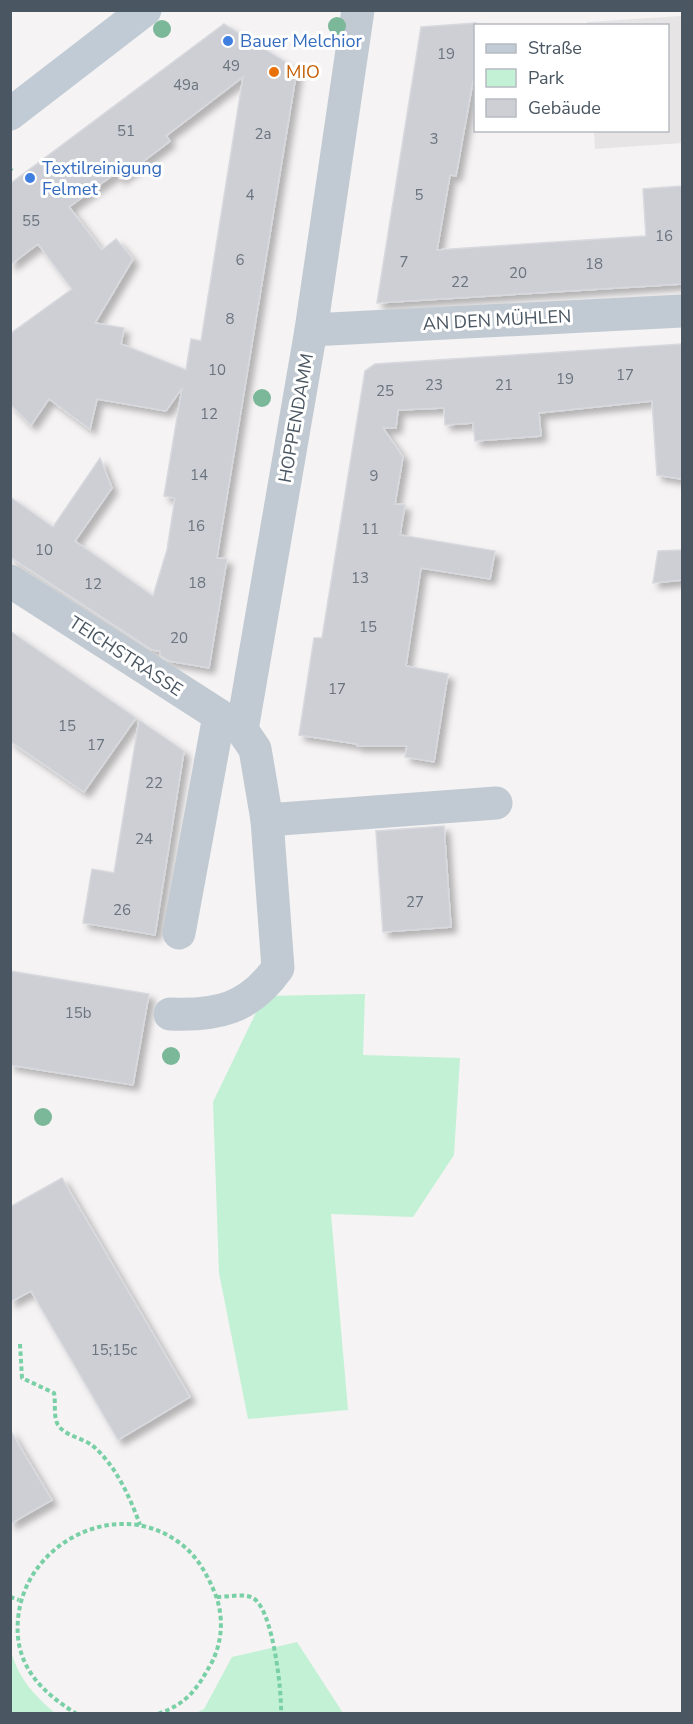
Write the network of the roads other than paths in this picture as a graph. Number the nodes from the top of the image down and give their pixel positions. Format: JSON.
{"nodes":[{"id":1,"x":145,"y":10,"type":"edge"},
{"id":2,"x":358,"y":10,"type":"edge"},
{"id":3,"x":10,"y":114,"type":"edge"},
{"id":4,"x":682,"y":310,"type":"edge"},
{"id":5,"x":311,"y":330,"type":"junction"},
{"id":6,"x":10,"y":581,"type":"edge"},
{"id":7,"x":230,"y":723,"type":"junction"},
{"id":8,"x":496,"y":803,"type":"dead end"},
{"id":9,"x":267,"y":819,"type":"junction"},
{"id":10,"x":179,"y":933,"type":"dead end"},
{"id":11,"x":170,"y":1014,"type":"dead end"}],
"edges":[{"from":1,"to":3,"type":"street"},
{"from":2,"to":5,"type":"street","name":"HOPPENDAMM"},
{"from":4,"to":5,"type":"street","name":"AN DEN MÜHLEN"},
{"from":5,"to":7,"type":"street","name":"HOPPENDAMM"},
{"from":6,"to":7,"type":"street","name":"TEICHSTRASSE"},
{"from":7,"to":9,"type":"street"},
{"from":7,"to":10,"type":"street","name":"HOPPENDAMM"},
{"from":8,"to":9,"type":"street"},
{"from":9,"to":11,"type":"street"}]}
